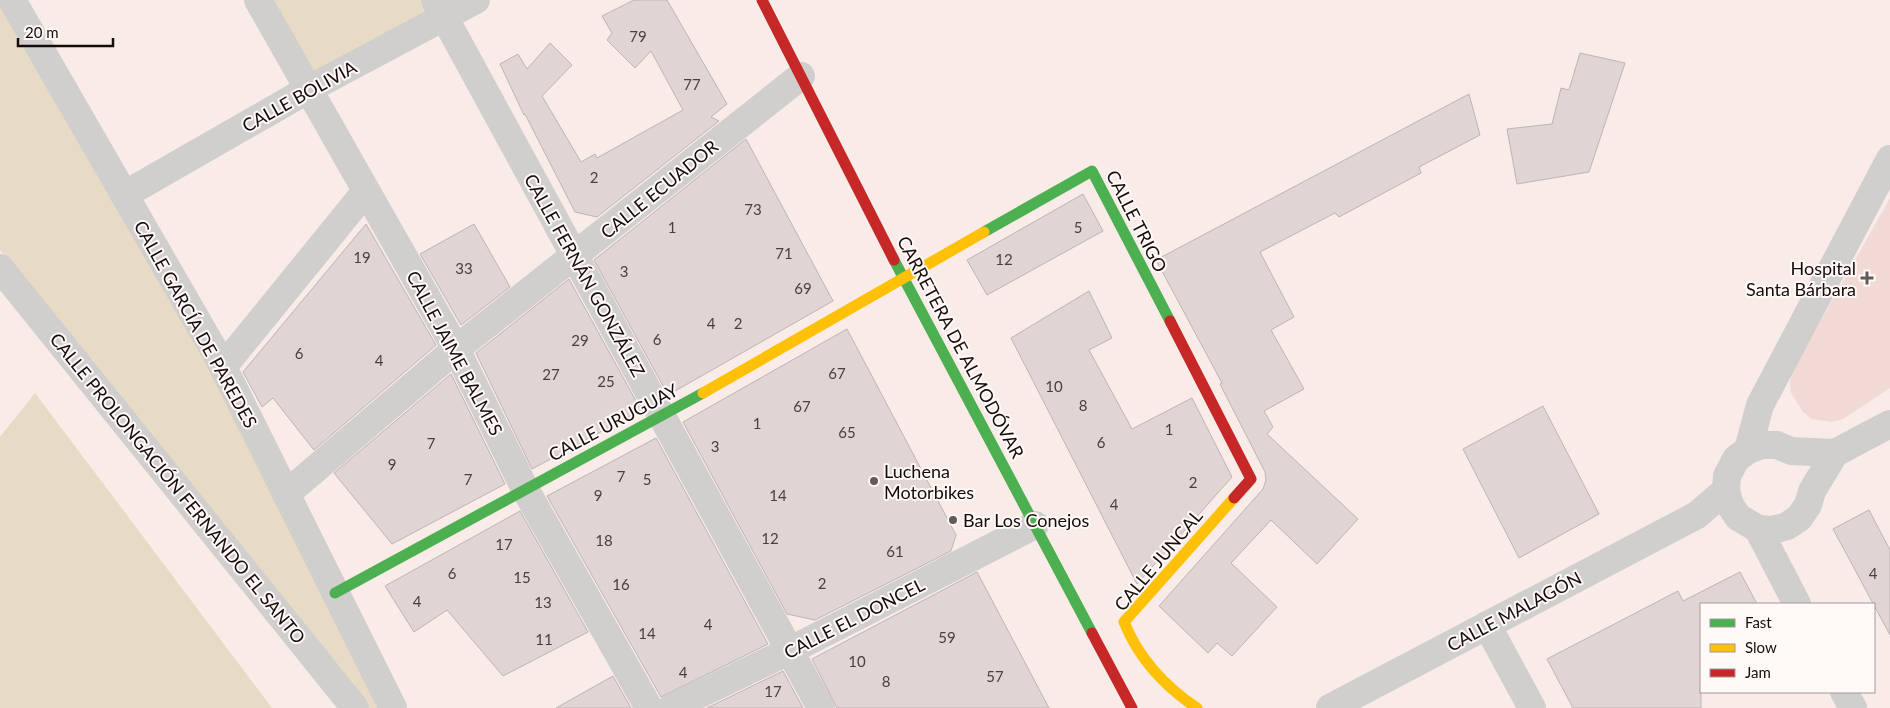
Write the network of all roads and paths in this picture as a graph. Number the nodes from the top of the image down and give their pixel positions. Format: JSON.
{"nodes":[{"id":1,"x":12,"y":0,"type":"edge"},
{"id":2,"x":258,"y":0,"type":"edge"},
{"id":3,"x":476,"y":0,"type":"edge"},
{"id":4,"x":762,"y":0,"type":"edge"},
{"id":5,"x":440,"y":9,"type":"edge"},
{"id":6,"x":801,"y":76,"type":"junction"},
{"id":7,"x":309,"y":89,"type":"junction"},
{"id":8,"x":1890,"y":159,"type":"edge"},
{"id":9,"x":366,"y":191,"type":"junction"},
{"id":10,"x":124,"y":195,"type":"junction"},
{"id":11,"x":575,"y":256,"type":"junction"},
{"id":12,"x":0,"y":268,"type":"edge"},
{"id":13,"x":904,"y":279,"type":"junction"},
{"id":14,"x":456,"y":349,"type":"junction"},
{"id":15,"x":223,"y":367,"type":"junction"},
{"id":16,"x":1760,"y":405,"type":"junction"},
{"id":17,"x":663,"y":416,"type":"junction"},
{"id":18,"x":1890,"y":424,"type":"edge"},
{"id":19,"x":1784,"y":448,"type":"junction"},
{"id":20,"x":1748,"y":450,"type":"junction"},
{"id":21,"x":1835,"y":453,"type":"junction"},
{"id":22,"x":1251,"y":479,"type":"joint"},
{"id":23,"x":525,"y":489,"type":"junction"},
{"id":24,"x":1726,"y":490,"type":"junction"},
{"id":25,"x":1812,"y":491,"type":"junction"},
{"id":26,"x":286,"y":494,"type":"junction"},
{"id":27,"x":1697,"y":515,"type":"junction"},
{"id":28,"x":1748,"y":523,"type":"junction"},
{"id":29,"x":1035,"y":525,"type":"junction"},
{"id":30,"x":1787,"y":526,"type":"junction"},
{"id":31,"x":1779,"y":570,"type":"junction"},
{"id":32,"x":335,"y":593,"type":"junction"},
{"id":33,"x":1796,"y":603,"type":"edge"},
{"id":34,"x":1487,"y":625,"type":"junction"},
{"id":35,"x":789,"y":651,"type":"junction"},
{"id":36,"x":1845,"y":693,"type":"edge"},
{"id":37,"x":355,"y":708,"type":"edge"},
{"id":38,"x":393,"y":708,"type":"edge"},
{"id":39,"x":649,"y":708,"type":"edge"},
{"id":40,"x":671,"y":708,"type":"edge"},
{"id":41,"x":821,"y":708,"type":"edge"},
{"id":42,"x":1132,"y":708,"type":"edge"},
{"id":43,"x":1197,"y":708,"type":"edge"},
{"id":44,"x":1330,"y":708,"type":"edge"},
{"id":45,"x":1532,"y":708,"type":"edge"},
{"id":46,"x":1853,"y":708,"type":"edge"}],
"edges":[{"from":1,"to":10,"type":"street","name":"CALLE GARCÍA DE PAREDES"},
{"from":2,"to":7,"type":"street","name":"CALLE JAIME BALMES"},
{"from":3,"to":5,"type":"street","name":"CALLE BOLIVIA"},
{"from":4,"to":6,"type":"street","name":"CARRETERA DE ALMODÓVAR"},
{"from":5,"to":7,"type":"street","name":"CALLE BOLIVIA"},
{"from":5,"to":11,"type":"street","name":"CALLE FERNÁN GONZÁLEZ"},
{"from":6,"to":11,"type":"street","name":"CALLE ECUADOR"},
{"from":6,"to":13,"type":"street","name":"CARRETERA DE ALMODÓVAR"},
{"from":7,"to":9,"type":"street","name":"CALLE JAIME BALMES"},
{"from":7,"to":10,"type":"street","name":"CALLE BOLIVIA"},
{"from":8,"to":16,"type":"street"},
{"from":9,"to":14,"type":"street","name":"CALLE JAIME BALMES"},
{"from":9,"to":15,"type":"street"},
{"from":10,"to":15,"type":"street","name":"CALLE GARCÍA DE PAREDES"},
{"from":11,"to":14,"type":"street","name":"CALLE ECUADOR"},
{"from":11,"to":17,"type":"street","name":"CALLE FERNÁN GONZÁLEZ"},
{"from":12,"to":37,"type":"street","name":"CALLE PROLONGACIÓN FERNANDO EL SANTO"},
{"from":13,"to":17,"type":"street","name":"CALLE URUGUAY"},
{"from":13,"to":22,"type":"street","name":"CALLE TRIGO"},
{"from":13,"to":29,"type":"street","name":"CARRETERA DE ALMODÓVAR"},
{"from":14,"to":23,"type":"street","name":"CALLE JAIME BALMES"},
{"from":14,"to":26,"type":"street","name":"CALLE ECUADOR"},
{"from":15,"to":26,"type":"street","name":"CALLE GARCÍA DE PAREDES"},
{"from":16,"to":19,"type":"street"},
{"from":16,"to":20,"type":"street"},
{"from":17,"to":23,"type":"street","name":"CALLE URUGUAY"},
{"from":17,"to":35,"type":"street","name":"CALLE FERNÁN GONZÁLEZ"},
{"from":18,"to":21,"type":"street"},
{"from":19,"to":20,"type":"street"},
{"from":19,"to":21,"type":"street"},
{"from":19,"to":25,"type":"street"},
{"from":20,"to":24,"type":"street"},
{"from":21,"to":25,"type":"street"},
{"from":22,"to":43,"type":"street","name":"CALLE JUNCAL"},
{"from":23,"to":32,"type":"street","name":"CALLE URUGUAY"},
{"from":23,"to":39,"type":"street","name":"CALLE JAIME BALMES"},
{"from":24,"to":27,"type":"street","name":"CALLE MALAGÓN"},
{"from":24,"to":28,"type":"street"},
{"from":25,"to":30,"type":"street"},
{"from":26,"to":32,"type":"street","name":"CALLE GARCÍA DE PAREDES"},
{"from":27,"to":28,"type":"street"},
{"from":27,"to":34,"type":"street","name":"CALLE MALAGÓN"},
{"from":28,"to":30,"type":"street"},
{"from":28,"to":31,"type":"street"},
{"from":29,"to":35,"type":"street","name":"CALLE EL DONCEL"},
{"from":29,"to":42,"type":"street","name":"CARRETERA DE ALMODÓVAR"},
{"from":30,"to":31,"type":"street"},
{"from":31,"to":33,"type":"street"},
{"from":32,"to":38,"type":"street","name":"CALLE GARCÍA DE PAREDES"},
{"from":34,"to":44,"type":"street","name":"CALLE MALAGÓN"},
{"from":34,"to":45,"type":"street"},
{"from":35,"to":40,"type":"street","name":"CALLE EL DONCEL"},
{"from":35,"to":41,"type":"street","name":"CALLE FERNÁN GONZÁLEZ"},
{"from":36,"to":46,"type":"street"}]}
